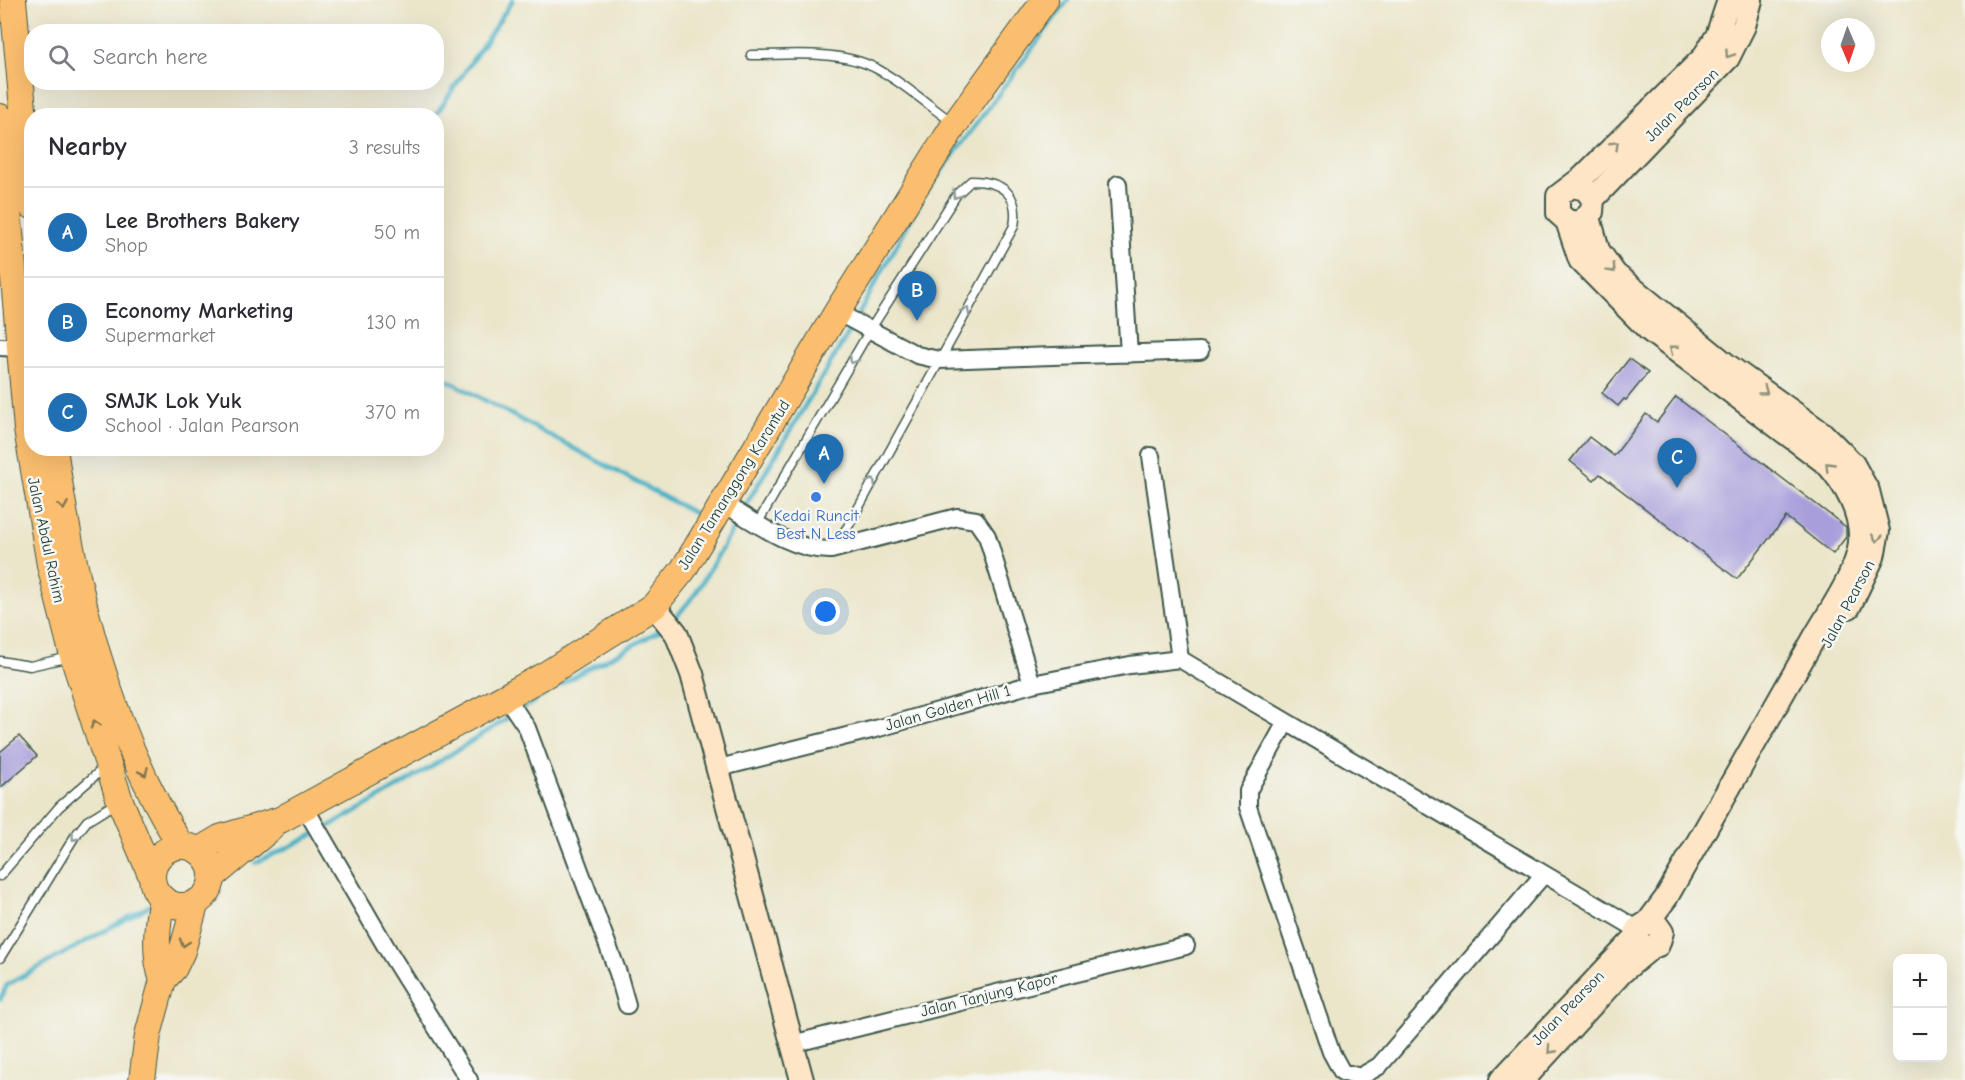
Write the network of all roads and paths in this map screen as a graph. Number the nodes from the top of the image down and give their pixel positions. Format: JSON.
{"nodes":[{"id":1,"x":13,"y":0,"type":"edge"},
{"id":2,"x":1045,"y":0,"type":"edge"},
{"id":3,"x":1729,"y":0,"type":"edge"},
{"id":4,"x":1751,"y":0,"type":"edge"},
{"id":5,"x":751,"y":55,"type":"dead end"},
{"id":6,"x":0,"y":117,"type":"edge"},
{"id":7,"x":24,"y":119,"type":"edge"},
{"id":8,"x":955,"y":124,"type":"junction"},
{"id":9,"x":1118,"y":184,"type":"dead end"},
{"id":10,"x":1573,"y":186,"type":"junction"},
{"id":11,"x":1583,"y":212,"type":"junction"},
{"id":12,"x":837,"y":312,"type":"junction"},
{"id":13,"x":870,"y":330,"type":"junction"},
{"id":14,"x":10,"y":348,"type":"edge"},
{"id":15,"x":1200,"y":351,"type":"dead end"},
{"id":16,"x":1129,"y":354,"type":"junction"},
{"id":17,"x":939,"y":360,"type":"junction"},
{"id":18,"x":24,"y":425,"type":"edge"},
{"id":19,"x":30,"y":456,"type":"edge"},
{"id":20,"x":55,"y":456,"type":"edge"},
{"id":21,"x":1150,"y":456,"type":"dead end"},
{"id":22,"x":723,"y":503,"type":"junction"},
{"id":23,"x":757,"y":524,"type":"junction"},
{"id":24,"x":831,"y":550,"type":"junction"},
{"id":25,"x":654,"y":606,"type":"junction"},
{"id":26,"x":73,"y":656,"type":"junction"},
{"id":27,"x":1180,"y":659,"type":"junction"},
{"id":28,"x":0,"y":661,"type":"edge"},
{"id":29,"x":1032,"y":684,"type":"junction"},
{"id":30,"x":510,"y":702,"type":"junction"},
{"id":31,"x":1286,"y":722,"type":"junction"},
{"id":32,"x":108,"y":765,"type":"junction"},
{"id":33,"x":719,"y":768,"type":"junction"},
{"id":34,"x":120,"y":801,"type":"junction"},
{"id":35,"x":280,"y":820,"type":"junction"},
{"id":36,"x":312,"y":822,"type":"junction"},
{"id":37,"x":190,"y":848,"type":"junction"},
{"id":38,"x":1544,"y":874,"type":"junction"},
{"id":39,"x":0,"y":876,"type":"edge"},
{"id":40,"x":212,"y":877,"type":"junction"},
{"id":41,"x":157,"y":888,"type":"junction"},
{"id":42,"x":196,"y":902,"type":"junction"},
{"id":43,"x":1647,"y":934,"type":"junction"},
{"id":44,"x":1186,"y":946,"type":"dead end"},
{"id":45,"x":0,"y":958,"type":"edge"},
{"id":46,"x":164,"y":980,"type":"junction"},
{"id":47,"x":627,"y":1005,"type":"dead end"},
{"id":48,"x":792,"y":1044,"type":"junction"},
{"id":49,"x":142,"y":1080,"type":"edge"},
{"id":50,"x":470,"y":1080,"type":"edge"},
{"id":51,"x":802,"y":1080,"type":"edge"},
{"id":52,"x":1501,"y":1080,"type":"edge"},
{"id":53,"x":1523,"y":1080,"type":"edge"}],
"edges":[{"from":1,"to":7,"type":"main road"},
{"from":2,"to":8,"type":"main road","name":"Jalan Tamanggong Karantud"},
{"from":10,"to":3,"type":"main road","one_way":true},
{"from":4,"to":11,"type":"main road","name":"Jalan Pearson","one_way":true},
{"from":5,"to":8,"type":"lane"},
{"from":6,"to":14,"type":"main road","name":"Jalan Abdul Rahim"},
{"from":8,"to":12,"type":"main road","name":"Jalan Tamanggong Karantud"},
{"from":9,"to":16,"type":"street"},
{"from":10,"to":11,"type":"main road"},
{"from":10,"to":11,"type":"main road"},
{"from":11,"to":43,"type":"main road","name":"Jalan Pearson"},
{"from":12,"to":13,"type":"street"},
{"from":12,"to":22,"type":"main road","name":"Jalan Tamanggong Karantud"},
{"from":13,"to":17,"type":"street"},
{"from":17,"to":13,"type":"lane","one_way":true},
{"from":13,"to":23,"type":"lane","one_way":true},
{"from":14,"to":18,"type":"main road","name":"Jalan Abdul Rahim"},
{"from":15,"to":16,"type":"street"},
{"from":16,"to":17,"type":"street"},
{"from":24,"to":17,"type":"lane","one_way":true},
{"from":19,"to":26,"type":"main road","name":"Jalan Abdul Rahim"},
{"from":20,"to":37,"type":"main road","name":"Jalan Abdul Rahim","one_way":true},
{"from":21,"to":27,"type":"street"},
{"from":22,"to":23,"type":"street"},
{"from":22,"to":25,"type":"main road","name":"Jalan Tamanggong Karantud"},
{"from":23,"to":24,"type":"street"},
{"from":24,"to":29,"type":"street"},
{"from":25,"to":30,"type":"main road","name":"Jalan Tamanggong Karantud"},
{"from":25,"to":33,"type":"main road"},
{"from":26,"to":28,"type":"lane"},
{"from":32,"to":26,"type":"main road","name":"Jalan Abdul Rahim","one_way":true},
{"from":27,"to":29,"type":"street","name":"Jalan Golden Hill 1"},
{"from":27,"to":31,"type":"street"},
{"from":29,"to":33,"type":"street","name":"Jalan Golden Hill 1"},
{"from":30,"to":36,"type":"main road","name":"Jalan Tamanggong Karantud"},
{"from":30,"to":47,"type":"street"},
{"from":31,"to":38,"type":"street"},
{"from":31,"to":38,"type":"street"},
{"from":32,"to":34,"type":"main road","name":"Jalan Abdul Rahim"},
{"from":32,"to":39,"type":"lane"},
{"from":33,"to":48,"type":"main road"},
{"from":34,"to":41,"type":"main road","name":"Jalan Abdul Rahim"},
{"from":34,"to":45,"type":"lane","one_way":true},
{"from":35,"to":36,"type":"main road","name":"Jalan Tamanggong Karantud"},
{"from":35,"to":37,"type":"main road","name":"Jalan Tamanggong Karantud"},
{"from":35,"to":40,"type":"main road","name":"Jalan Tamanggong Karantud"},
{"from":36,"to":50,"type":"street"},
{"from":37,"to":40,"type":"main road"},
{"from":37,"to":41,"type":"main road"},
{"from":38,"to":43,"type":"street"},
{"from":40,"to":42,"type":"main road"},
{"from":41,"to":42,"type":"main road"},
{"from":41,"to":46,"type":"main road"},
{"from":42,"to":46,"type":"main road","one_way":true},
{"from":43,"to":52,"type":"main road","name":"Jalan Pearson"},
{"from":43,"to":53,"type":"main road","name":"Jalan Pearson","one_way":true},
{"from":44,"to":48,"type":"street","name":"Jalan Tanjung Kapor"},
{"from":46,"to":49,"type":"main road"},
{"from":48,"to":51,"type":"main road"}]}
